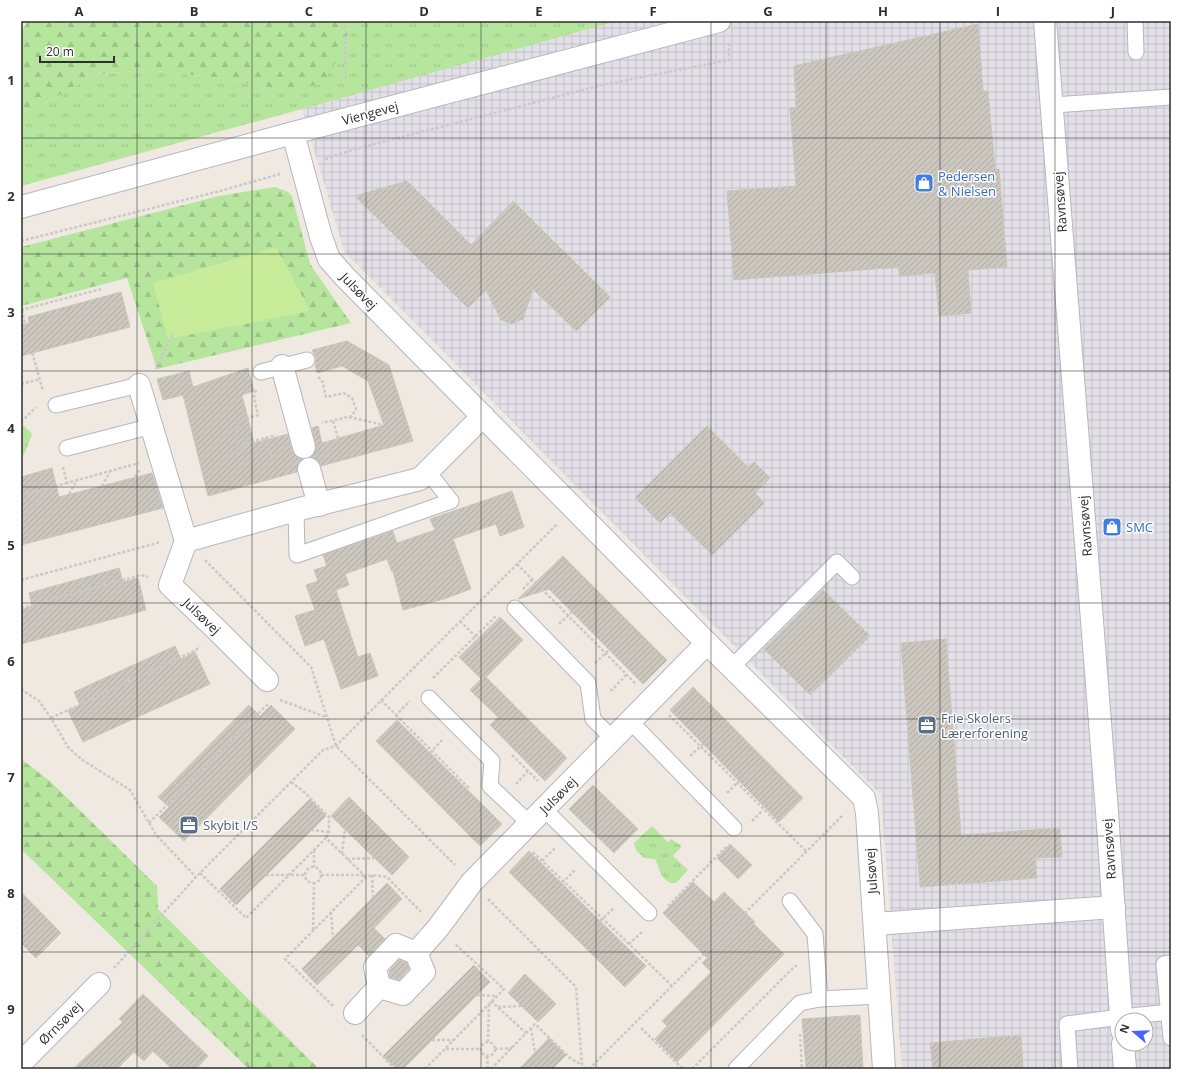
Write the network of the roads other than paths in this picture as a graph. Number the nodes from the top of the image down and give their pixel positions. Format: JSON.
{"nodes":[{"id":1,"x":1045,"y":21,"type":"edge"},
{"id":2,"x":1135,"y":21,"type":"edge"},
{"id":3,"x":724,"y":29,"type":"edge"},
{"id":4,"x":1136,"y":52,"type":"dead end"},
{"id":5,"x":1171,"y":97,"type":"edge"},
{"id":6,"x":1053,"y":105,"type":"junction"},
{"id":7,"x":294,"y":132,"type":"junction"},
{"id":8,"x":21,"y":207,"type":"edge"},
{"id":9,"x":307,"y":360,"type":"dead end"},
{"id":10,"x":282,"y":366,"type":"junction"},
{"id":11,"x":261,"y":372,"type":"dead end"},
{"id":12,"x":139,"y":385,"type":"joint"},
{"id":13,"x":56,"y":405,"type":"dead end"},
{"id":14,"x":483,"y":416,"type":"junction"},
{"id":15,"x":152,"y":426,"type":"junction"},
{"id":16,"x":304,"y":447,"type":"dead end"},
{"id":17,"x":67,"y":448,"type":"dead end"},
{"id":18,"x":309,"y":469,"type":"dead end"},
{"id":19,"x":428,"y":472,"type":"junction"},
{"id":20,"x":319,"y":505,"type":"junction"},
{"id":21,"x":296,"y":510,"type":"junction"},
{"id":22,"x":186,"y":541,"type":"junction"},
{"id":23,"x":852,"y":577,"type":"dead end"},
{"id":24,"x":515,"y":608,"type":"dead end"},
{"id":25,"x":707,"y":643,"type":"junction"},
{"id":26,"x":732,"y":667,"type":"junction"},
{"id":27,"x":267,"y":680,"type":"road end"},
{"id":28,"x":429,"y":698,"type":"dead end"},
{"id":29,"x":630,"y":721,"type":"junction"},
{"id":30,"x":613,"y":739,"type":"junction"},
{"id":31,"x":537,"y":816,"type":"junction"},
{"id":32,"x":740,"y":827,"type":"road end"},
{"id":33,"x":790,"y":901,"type":"dead end"},
{"id":34,"x":1114,"y":907,"type":"junction"},
{"id":35,"x":653,"y":917,"type":"road end"},
{"id":36,"x":874,"y":924,"type":"junction"},
{"id":37,"x":416,"y":953,"type":"junction"},
{"id":38,"x":1171,"y":963,"type":"edge"},
{"id":39,"x":99,"y":984,"type":"road end"},
{"id":40,"x":380,"y":988,"type":"junction"},
{"id":41,"x":879,"y":996,"type":"junction"},
{"id":42,"x":820,"y":999,"type":"junction"},
{"id":43,"x":1121,"y":1012,"type":"edge"},
{"id":44,"x":1170,"y":1012,"type":"edge"},
{"id":45,"x":355,"y":1013,"type":"dead end"},
{"id":46,"x":1154,"y":1016,"type":"edge"},
{"id":47,"x":1114,"y":1023,"type":"edge"},
{"id":48,"x":1171,"y":1038,"type":"edge"},
{"id":49,"x":1123,"y":1052,"type":"edge"},
{"id":50,"x":21,"y":1063,"type":"edge"},
{"id":51,"x":736,"y":1069,"type":"edge"},
{"id":52,"x":884,"y":1069,"type":"edge"},
{"id":53,"x":1070,"y":1069,"type":"edge"},
{"id":54,"x":1124,"y":1069,"type":"edge"}],
"edges":[{"from":1,"to":6,"type":"street","name":"Ravnsøvej"},
{"from":2,"to":4,"type":"lane"},
{"from":3,"to":7,"type":"street","name":"Viengevej"},
{"from":5,"to":6,"type":"lane"},
{"from":6,"to":34,"type":"street","name":"Ravnsøvej"},
{"from":7,"to":8,"type":"street","name":"Viengevej"},
{"from":7,"to":14,"type":"street","name":"Julsøvej"},
{"from":9,"to":10,"type":"lane"},
{"from":10,"to":11,"type":"lane"},
{"from":10,"to":16,"type":"street"},
{"from":12,"to":13,"type":"lane"},
{"from":12,"to":15,"type":"street"},
{"from":14,"to":19,"type":"street"},
{"from":14,"to":25,"type":"street","name":"Julsøvej"},
{"from":15,"to":17,"type":"lane"},
{"from":15,"to":22,"type":"street"},
{"from":18,"to":20,"type":"street"},
{"from":19,"to":20,"type":"street"},
{"from":19,"to":21,"type":"lane"},
{"from":20,"to":21,"type":"street"},
{"from":21,"to":22,"type":"street"},
{"from":22,"to":27,"type":"street","name":"Julsøvej"},
{"from":23,"to":26,"type":"lane"},
{"from":24,"to":30,"type":"lane"},
{"from":25,"to":26,"type":"street","name":"Julsøvej"},
{"from":25,"to":29,"type":"street","name":"Julsøvej"},
{"from":26,"to":36,"type":"street","name":"Julsøvej"},
{"from":28,"to":31,"type":"lane"},
{"from":29,"to":30,"type":"street","name":"Julsøvej"},
{"from":29,"to":32,"type":"lane"},
{"from":30,"to":31,"type":"street","name":"Julsøvej"},
{"from":31,"to":35,"type":"lane"},
{"from":31,"to":37,"type":"street","name":"Julsøvej"},
{"from":33,"to":42,"type":"lane"},
{"from":34,"to":36,"type":"street"},
{"from":34,"to":43,"type":"street","name":"Ravnsøvej"},
{"from":36,"to":41,"type":"street","name":"Julsøvej"},
{"from":37,"to":40,"type":"street"},
{"from":37,"to":40,"type":"street"},
{"from":38,"to":44,"type":"lane"},
{"from":39,"to":50,"type":"street","name":"Ørnsøvej"},
{"from":40,"to":45,"type":"street"},
{"from":41,"to":42,"type":"lane"},
{"from":41,"to":52,"type":"street","name":"Julsøvej"},
{"from":42,"to":51,"type":"lane"},
{"from":44,"to":46,"type":"lane"},
{"from":44,"to":48,"type":"lane"},
{"from":47,"to":53,"type":"lane"},
{"from":49,"to":54,"type":"street"}]}
